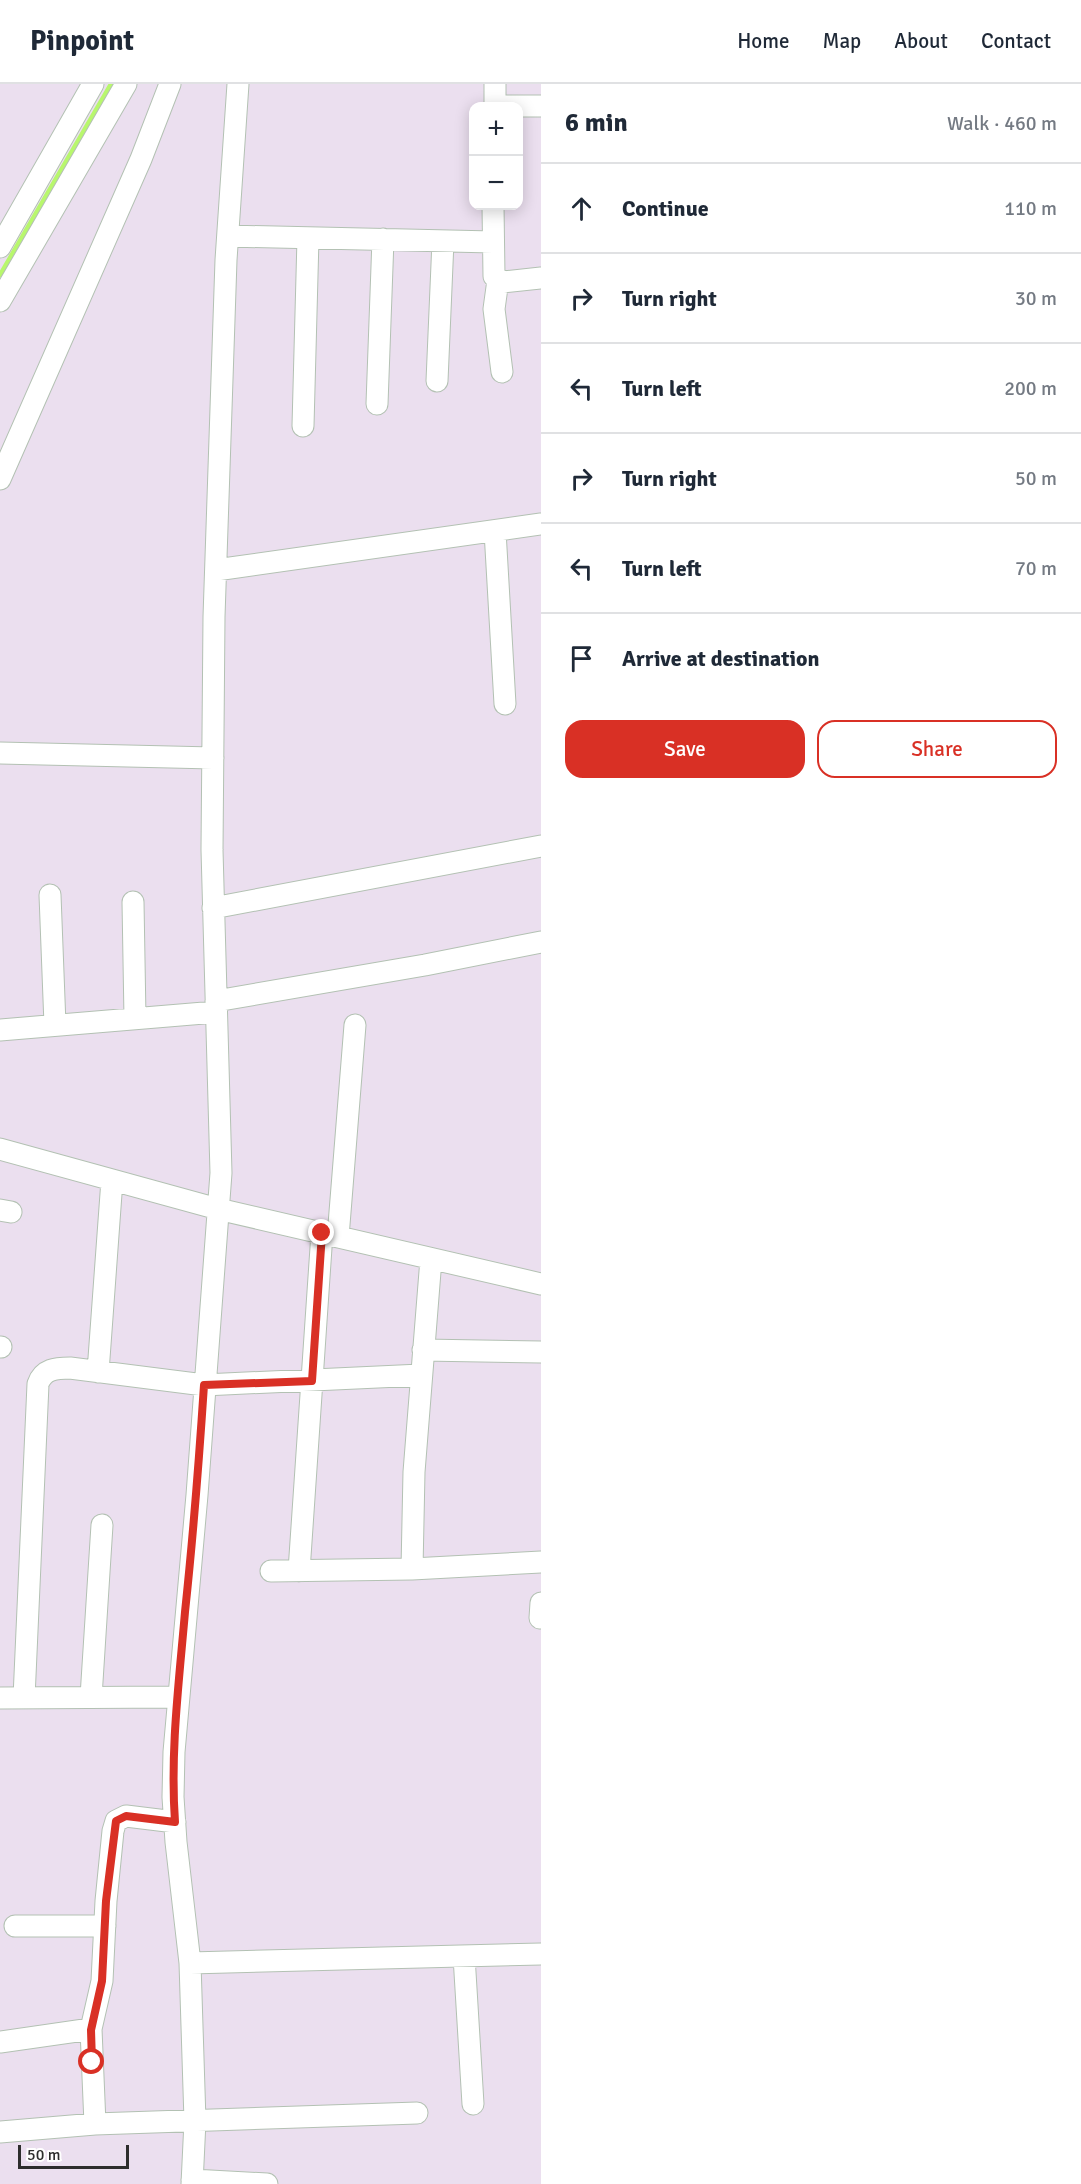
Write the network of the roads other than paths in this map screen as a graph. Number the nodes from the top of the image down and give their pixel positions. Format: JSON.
{"nodes":[{"id":1,"x":93,"y":84,"type":"edge"},
{"id":2,"x":126,"y":84,"type":"edge"},
{"id":3,"x":170,"y":84,"type":"edge"},
{"id":4,"x":238,"y":84,"type":"edge"},
{"id":5,"x":495,"y":84,"type":"edge"},
{"id":6,"x":541,"y":106,"type":"edge"},
{"id":7,"x":493,"y":210,"type":"edge"},
{"id":8,"x":228,"y":236,"type":"junction"},
{"id":9,"x":308,"y":238,"type":"junction"},
{"id":10,"x":383,"y":239,"type":"junction"},
{"id":11,"x":443,"y":241,"type":"junction"},
{"id":12,"x":493,"y":242,"type":"junction"},
{"id":13,"x":0,"y":247,"type":"edge"},
{"id":14,"x":541,"y":278,"type":"edge"},
{"id":15,"x":498,"y":280,"type":"junction"},
{"id":16,"x":0,"y":301,"type":"edge"},
{"id":17,"x":502,"y":372,"type":"dead end"},
{"id":18,"x":437,"y":381,"type":"dead end"},
{"id":19,"x":377,"y":404,"type":"dead end"},
{"id":20,"x":303,"y":426,"type":"dead end"},
{"id":21,"x":0,"y":479,"type":"edge"},
{"id":22,"x":541,"y":524,"type":"edge"},
{"id":23,"x":495,"y":531,"type":"junction"},
{"id":24,"x":216,"y":570,"type":"junction"},
{"id":25,"x":505,"y":704,"type":"dead end"},
{"id":26,"x":0,"y":753,"type":"edge"},
{"id":27,"x":213,"y":758,"type":"junction"},
{"id":28,"x":541,"y":846,"type":"edge"},
{"id":29,"x":50,"y":895,"type":"dead end"},
{"id":30,"x":133,"y":902,"type":"dead end"},
{"id":31,"x":213,"y":908,"type":"junction"},
{"id":32,"x":541,"y":942,"type":"edge"},
{"id":33,"x":216,"y":1006,"type":"junction"},
{"id":34,"x":135,"y":1018,"type":"junction"},
{"id":35,"x":55,"y":1025,"type":"junction"},
{"id":36,"x":355,"y":1025,"type":"dead end"},
{"id":37,"x":0,"y":1030,"type":"edge"},
{"id":38,"x":0,"y":1149,"type":"edge"},
{"id":39,"x":112,"y":1180,"type":"junction"},
{"id":40,"x":218,"y":1209,"type":"junction"},
{"id":41,"x":330,"y":1235,"type":"junction"},
{"id":42,"x":431,"y":1259,"type":"junction"},
{"id":43,"x":541,"y":1284,"type":"edge"},
{"id":44,"x":423,"y":1350,"type":"junction"},
{"id":45,"x":541,"y":1352,"type":"edge"},
{"id":46,"x":98,"y":1372,"type":"junction"},
{"id":47,"x":421,"y":1375,"type":"junction"},
{"id":48,"x":312,"y":1381,"type":"junction"},
{"id":49,"x":204,"y":1385,"type":"junction"},
{"id":50,"x":102,"y":1525,"type":"dead end"},
{"id":51,"x":541,"y":1562,"type":"edge"},
{"id":52,"x":412,"y":1569,"type":"junction"},
{"id":53,"x":271,"y":1571,"type":"dead end"},
{"id":54,"x":299,"y":1571,"type":"junction"},
{"id":55,"x":91,"y":1697,"type":"junction"},
{"id":56,"x":177,"y":1697,"type":"junction"},
{"id":57,"x":0,"y":1698,"type":"edge"},
{"id":58,"x":24,"y":1698,"type":"junction"},
{"id":59,"x":175,"y":1822,"type":"junction"},
{"id":60,"x":15,"y":1926,"type":"dead end"},
{"id":61,"x":105,"y":1926,"type":"junction"},
{"id":62,"x":541,"y":1954,"type":"edge"},
{"id":63,"x":464,"y":1956,"type":"junction"},
{"id":64,"x":190,"y":1963,"type":"junction"},
{"id":65,"x":91,"y":2030,"type":"junction"},
{"id":66,"x":0,"y":2042,"type":"edge"},
{"id":67,"x":473,"y":2104,"type":"dead end"},
{"id":68,"x":417,"y":2113,"type":"dead end"},
{"id":69,"x":195,"y":2121,"type":"junction"},
{"id":70,"x":95,"y":2124,"type":"junction"},
{"id":71,"x":0,"y":2132,"type":"edge"},
{"id":72,"x":192,"y":2182,"type":"edge"},
{"id":73,"x":267,"y":2184,"type":"edge"}],
"edges":[{"from":1,"to":13,"type":"street"},
{"from":2,"to":16,"type":"street"},
{"from":3,"to":21,"type":"street"},
{"from":4,"to":8,"type":"street"},
{"from":5,"to":6,"type":"street"},
{"from":7,"to":12,"type":"street"},
{"from":8,"to":9,"type":"street"},
{"from":8,"to":24,"type":"street"},
{"from":9,"to":10,"type":"street"},
{"from":9,"to":20,"type":"street"},
{"from":10,"to":11,"type":"street"},
{"from":10,"to":19,"type":"street"},
{"from":11,"to":12,"type":"street"},
{"from":11,"to":18,"type":"street"},
{"from":12,"to":15,"type":"street"},
{"from":14,"to":15,"type":"street"},
{"from":15,"to":17,"type":"street"},
{"from":22,"to":23,"type":"street"},
{"from":23,"to":24,"type":"street"},
{"from":23,"to":25,"type":"street"},
{"from":24,"to":27,"type":"street"},
{"from":26,"to":27,"type":"street"},
{"from":27,"to":31,"type":"street"},
{"from":28,"to":31,"type":"street"},
{"from":29,"to":35,"type":"street"},
{"from":30,"to":34,"type":"street"},
{"from":31,"to":33,"type":"street"},
{"from":32,"to":33,"type":"street"},
{"from":33,"to":34,"type":"street"},
{"from":33,"to":40,"type":"street"},
{"from":34,"to":35,"type":"street"},
{"from":35,"to":37,"type":"street"},
{"from":36,"to":41,"type":"street"},
{"from":38,"to":39,"type":"street"},
{"from":39,"to":40,"type":"street"},
{"from":39,"to":46,"type":"street"},
{"from":40,"to":41,"type":"street"},
{"from":40,"to":49,"type":"street"},
{"from":41,"to":42,"type":"street"},
{"from":41,"to":48,"type":"street"},
{"from":42,"to":43,"type":"street"},
{"from":42,"to":44,"type":"street"},
{"from":44,"to":45,"type":"street"},
{"from":44,"to":47,"type":"street"},
{"from":46,"to":49,"type":"street"},
{"from":46,"to":58,"type":"street"},
{"from":47,"to":48,"type":"street"},
{"from":47,"to":52,"type":"street"},
{"from":48,"to":49,"type":"street"},
{"from":48,"to":54,"type":"street"},
{"from":49,"to":56,"type":"street"},
{"from":50,"to":55,"type":"street"},
{"from":51,"to":52,"type":"street"},
{"from":52,"to":54,"type":"street"},
{"from":53,"to":54,"type":"street"},
{"from":55,"to":56,"type":"street"},
{"from":55,"to":58,"type":"street"},
{"from":56,"to":59,"type":"street"},
{"from":57,"to":58,"type":"street"},
{"from":59,"to":61,"type":"street"},
{"from":59,"to":64,"type":"street"},
{"from":60,"to":61,"type":"street"},
{"from":61,"to":65,"type":"street"},
{"from":62,"to":63,"type":"street"},
{"from":63,"to":64,"type":"street"},
{"from":63,"to":67,"type":"street"},
{"from":64,"to":69,"type":"street"},
{"from":65,"to":66,"type":"street"},
{"from":65,"to":70,"type":"street"},
{"from":68,"to":69,"type":"street"},
{"from":69,"to":70,"type":"street"},
{"from":69,"to":72,"type":"street"},
{"from":70,"to":71,"type":"street"},
{"from":72,"to":73,"type":"street"}]}
